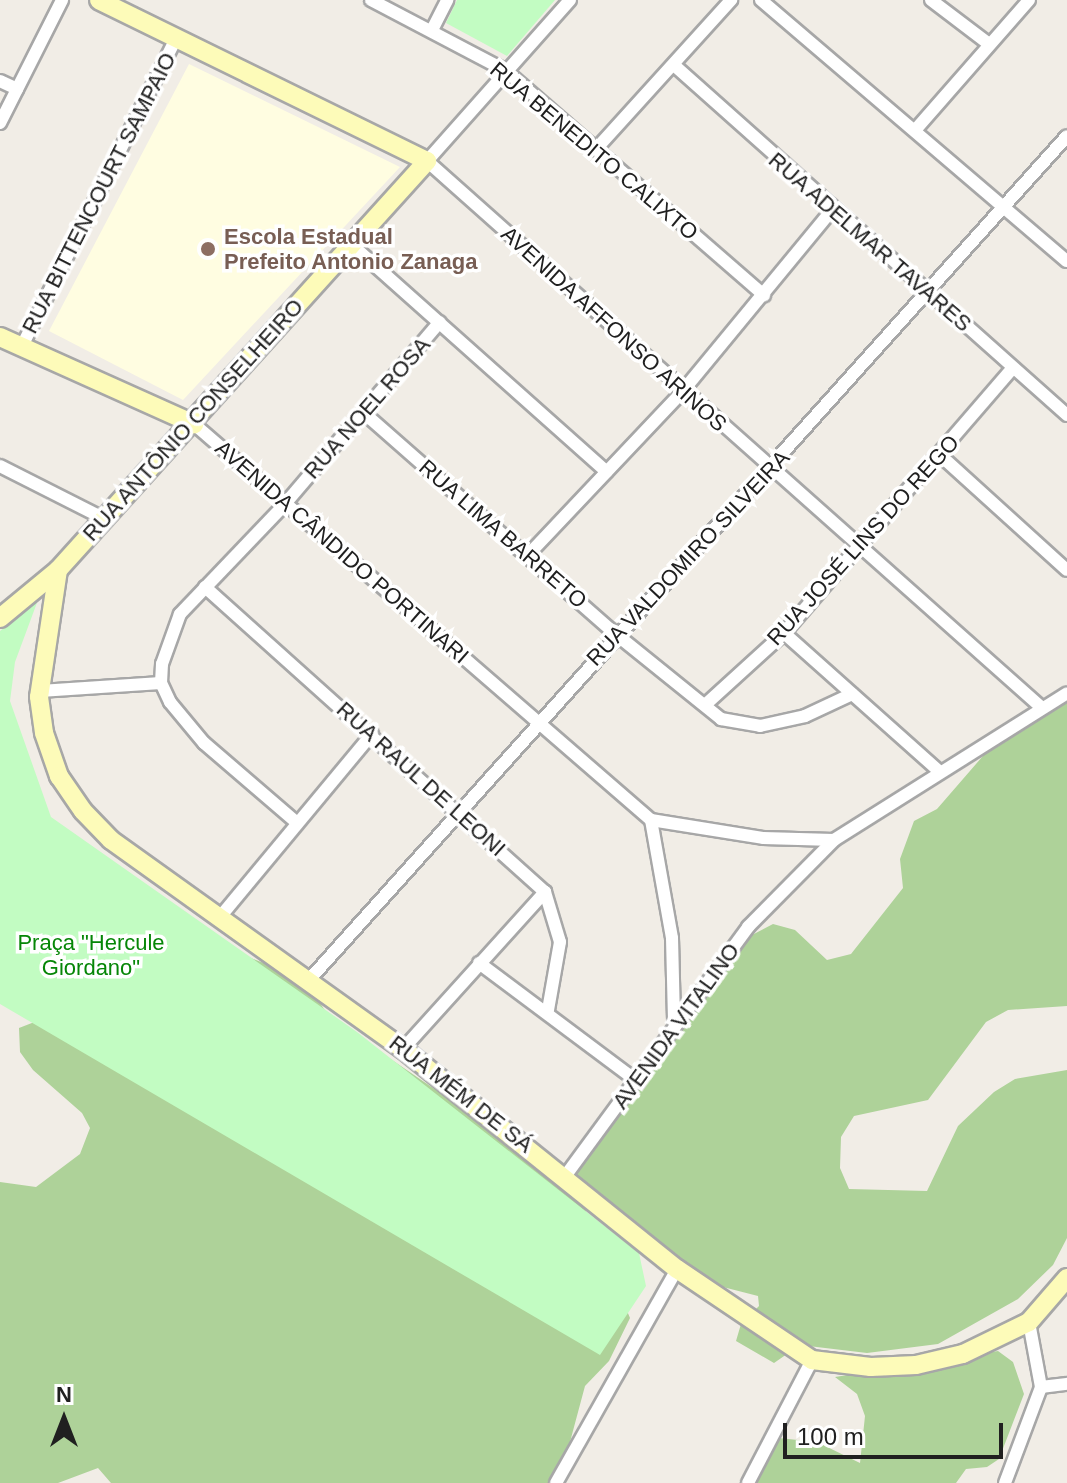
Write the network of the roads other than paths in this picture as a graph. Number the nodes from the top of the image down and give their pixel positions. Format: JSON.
{"nodes":[{"id":1,"x":62,"y":0,"type":"edge"},
{"id":2,"x":99,"y":0,"type":"edge"},
{"id":3,"x":371,"y":0,"type":"edge"},
{"id":4,"x":447,"y":0,"type":"edge"},
{"id":5,"x":570,"y":0,"type":"edge"},
{"id":6,"x":731,"y":0,"type":"edge"},
{"id":7,"x":761,"y":0,"type":"edge"},
{"id":8,"x":931,"y":0,"type":"edge"},
{"id":9,"x":1029,"y":0,"type":"edge"},
{"id":10,"x":432,"y":30,"type":"junction"},
{"id":11,"x":176,"y":38,"type":"junction"},
{"id":12,"x":989,"y":44,"type":"junction"},
{"id":13,"x":675,"y":66,"type":"junction"},
{"id":14,"x":506,"y":71,"type":"junction"},
{"id":15,"x":0,"y":81,"type":"edge"},
{"id":16,"x":17,"y":89,"type":"junction"},
{"id":17,"x":0,"y":123,"type":"edge"},
{"id":18,"x":917,"y":128,"type":"junction"},
{"id":19,"x":1067,"y":136,"type":"edge"},
{"id":20,"x":597,"y":148,"type":"junction"},
{"id":21,"x":427,"y":161,"type":"junction"},
{"id":22,"x":1003,"y":205,"type":"junction"},
{"id":23,"x":832,"y":210,"type":"junction"},
{"id":24,"x":352,"y":245,"type":"junction"},
{"id":25,"x":1067,"y":261,"type":"edge"},
{"id":26,"x":927,"y":291,"type":"junction"},
{"id":27,"x":764,"y":295,"type":"junction"},
{"id":28,"x":440,"y":322,"type":"junction"},
{"id":29,"x":0,"y":337,"type":"edge"},
{"id":30,"x":21,"y":348,"type":"junction"},
{"id":31,"x":1013,"y":368,"type":"junction"},
{"id":32,"x":682,"y":392,"type":"junction"},
{"id":33,"x":364,"y":413,"type":"junction"},
{"id":34,"x":1067,"y":415,"type":"edge"},
{"id":35,"x":194,"y":424,"type":"junction"},
{"id":36,"x":940,"y":455,"type":"junction"},
{"id":37,"x":0,"y":466,"type":"edge"},
{"id":38,"x":772,"y":469,"type":"junction"},
{"id":39,"x":607,"y":472,"type":"junction"},
{"id":40,"x":284,"y":505,"type":"junction"},
{"id":41,"x":103,"y":518,"type":"junction"},
{"id":42,"x":858,"y":545,"type":"junction"},
{"id":43,"x":529,"y":554,"type":"junction"},
{"id":44,"x":58,"y":570,"type":"junction"},
{"id":45,"x":1067,"y":570,"type":"edge"},
{"id":46,"x":205,"y":587,"type":"junction"},
{"id":47,"x":0,"y":618,"type":"edge"},
{"id":48,"x":784,"y":633,"type":"junction"},
{"id":49,"x":617,"y":635,"type":"junction"},
{"id":50,"x":161,"y":683,"type":"junction"},
{"id":51,"x":40,"y":691,"type":"junction"},
{"id":52,"x":1067,"y":693,"type":"edge"},
{"id":53,"x":852,"y":694,"type":"junction"},
{"id":54,"x":705,"y":705,"type":"junction"},
{"id":55,"x":1041,"y":707,"type":"junction"},
{"id":56,"x":539,"y":721,"type":"junction"},
{"id":57,"x":372,"y":734,"type":"junction"},
{"id":58,"x":939,"y":771,"type":"junction"},
{"id":59,"x":458,"y":812,"type":"junction"},
{"id":60,"x":651,"y":820,"type":"junction"},
{"id":61,"x":296,"y":822,"type":"junction"},
{"id":62,"x":834,"y":840,"type":"junction"},
{"id":63,"x":545,"y":892,"type":"junction"},
{"id":64,"x":220,"y":917,"type":"junction"},
{"id":65,"x":479,"y":963,"type":"junction"},
{"id":66,"x":309,"y":980,"type":"junction"},
{"id":67,"x":548,"y":1010,"type":"junction"},
{"id":68,"x":674,"y":1022,"type":"junction"},
{"id":69,"x":403,"y":1049,"type":"junction"},
{"id":70,"x":638,"y":1082,"type":"junction"},
{"id":71,"x":566,"y":1175,"type":"junction"},
{"id":72,"x":677,"y":1269,"type":"junction"},
{"id":73,"x":1067,"y":1278,"type":"edge"},
{"id":74,"x":1029,"y":1322,"type":"junction"},
{"id":75,"x":812,"y":1360,"type":"junction"},
{"id":76,"x":1067,"y":1384,"type":"edge"},
{"id":77,"x":1041,"y":1387,"type":"junction"},
{"id":78,"x":556,"y":1483,"type":"edge"},
{"id":79,"x":748,"y":1483,"type":"edge"},
{"id":80,"x":1005,"y":1483,"type":"edge"}],
"edges":[{"from":1,"to":16,"type":"street"},
{"from":2,"to":11,"type":"street","name":"AVENIDA AFFONSO ARINOS"},
{"from":3,"to":10,"type":"street","name":"RUA BENEDITO CALIXTO"},
{"from":4,"to":10,"type":"street"},
{"from":5,"to":14,"type":"street","name":"RUA ANTÔNIO CONSELHEIRO"},
{"from":6,"to":13,"type":"street"},
{"from":7,"to":18,"type":"street"},
{"from":8,"to":12,"type":"street"},
{"from":9,"to":12,"type":"street"},
{"from":10,"to":14,"type":"street","name":"RUA BENEDITO CALIXTO"},
{"from":11,"to":21,"type":"street","name":"AVENIDA AFFONSO ARINOS"},
{"from":11,"to":30,"type":"street","name":"RUA BITTENCOURT SAMPAIO"},
{"from":12,"to":18,"type":"street"},
{"from":13,"to":20,"type":"street"},
{"from":13,"to":23,"type":"street","name":"RUA ADELMAR TAVARES"},
{"from":14,"to":20,"type":"street","name":"RUA BENEDITO CALIXTO"},
{"from":14,"to":21,"type":"street","name":"RUA ANTÔNIO CONSELHEIRO"},
{"from":15,"to":16,"type":"street"},
{"from":16,"to":17,"type":"street"},
{"from":18,"to":22,"type":"street"},
{"from":19,"to":22,"type":"street","name":"RUA VALDOMIRO SILVEIRA"},
{"from":20,"to":27,"type":"street","name":"RUA BENEDITO CALIXTO"},
{"from":21,"to":24,"type":"street","name":"RUA ANTÔNIO CONSELHEIRO"},
{"from":21,"to":32,"type":"street","name":"AVENIDA AFFONSO ARINOS"},
{"from":22,"to":25,"type":"street"},
{"from":22,"to":26,"type":"street","name":"RUA VALDOMIRO SILVEIRA"},
{"from":23,"to":26,"type":"street","name":"RUA ADELMAR TAVARES"},
{"from":23,"to":27,"type":"street"},
{"from":24,"to":28,"type":"street"},
{"from":24,"to":35,"type":"street","name":"RUA ANTÔNIO CONSELHEIRO"},
{"from":26,"to":31,"type":"street","name":"RUA ADELMAR TAVARES"},
{"from":26,"to":38,"type":"street","name":"RUA VALDOMIRO SILVEIRA"},
{"from":27,"to":32,"type":"street"},
{"from":28,"to":33,"type":"street","name":"RUA NOEL ROSA"},
{"from":28,"to":39,"type":"street"},
{"from":29,"to":30,"type":"street","name":"AVENIDA CÂNDIDO PORTINARI"},
{"from":30,"to":35,"type":"street","name":"AVENIDA CÂNDIDO PORTINARI"},
{"from":31,"to":34,"type":"street","name":"RUA ADELMAR TAVARES"},
{"from":31,"to":36,"type":"street","name":"RUA JOSÉ LINS DO REGO"},
{"from":32,"to":38,"type":"street","name":"AVENIDA AFFONSO ARINOS"},
{"from":32,"to":39,"type":"street"},
{"from":33,"to":40,"type":"street","name":"RUA NOEL ROSA"},
{"from":33,"to":43,"type":"street","name":"RUA LIMA BARRETO"},
{"from":35,"to":40,"type":"street","name":"AVENIDA CÂNDIDO PORTINARI"},
{"from":35,"to":41,"type":"street","name":"RUA ANTÔNIO CONSELHEIRO"},
{"from":36,"to":42,"type":"street","name":"RUA JOSÉ LINS DO REGO"},
{"from":36,"to":45,"type":"street"},
{"from":37,"to":41,"type":"street"},
{"from":38,"to":42,"type":"street","name":"AVENIDA AFFONSO ARINOS"},
{"from":38,"to":49,"type":"street","name":"RUA VALDOMIRO SILVEIRA"},
{"from":39,"to":43,"type":"street"},
{"from":40,"to":46,"type":"street","name":"RUA NOEL ROSA"},
{"from":40,"to":56,"type":"street","name":"AVENIDA CÂNDIDO PORTINARI"},
{"from":41,"to":44,"type":"street","name":"RUA ANTÔNIO CONSELHEIRO"},
{"from":42,"to":48,"type":"street","name":"RUA JOSÉ LINS DO REGO"},
{"from":42,"to":55,"type":"street","name":"AVENIDA AFFONSO ARINOS"},
{"from":43,"to":49,"type":"street","name":"RUA LIMA BARRETO"},
{"from":44,"to":47,"type":"street","name":"RUA ANTÔNIO CONSELHEIRO"},
{"from":44,"to":51,"type":"street","name":"RUA MÉM DE SÁ"},
{"from":46,"to":50,"type":"street","name":"RUA NOEL ROSA"},
{"from":46,"to":57,"type":"street","name":"RUA RAUL DE LEONI"},
{"from":48,"to":53,"type":"street"},
{"from":48,"to":54,"type":"street","name":"RUA JOSÉ LINS DO REGO"},
{"from":49,"to":54,"type":"street","name":"RUA LIMA BARRETO"},
{"from":49,"to":56,"type":"street","name":"RUA VALDOMIRO SILVEIRA"},
{"from":50,"to":51,"type":"street"},
{"from":50,"to":61,"type":"street"},
{"from":51,"to":64,"type":"street","name":"RUA MÉM DE SÁ"},
{"from":52,"to":55,"type":"street","name":"AVENIDA VITALINO"},
{"from":53,"to":54,"type":"street","name":"RUA LIMA BARRETO"},
{"from":53,"to":58,"type":"street"},
{"from":55,"to":58,"type":"street","name":"AVENIDA VITALINO"},
{"from":56,"to":59,"type":"street","name":"RUA VALDOMIRO SILVEIRA"},
{"from":56,"to":60,"type":"street","name":"AVENIDA CÂNDIDO PORTINARI"},
{"from":57,"to":59,"type":"street","name":"RUA RAUL DE LEONI"},
{"from":57,"to":61,"type":"street"},
{"from":58,"to":62,"type":"street","name":"AVENIDA VITALINO"},
{"from":59,"to":63,"type":"street","name":"RUA RAUL DE LEONI"},
{"from":59,"to":66,"type":"street","name":"RUA VALDOMIRO SILVEIRA"},
{"from":60,"to":62,"type":"street"},
{"from":60,"to":68,"type":"street"},
{"from":61,"to":64,"type":"street"},
{"from":62,"to":68,"type":"street","name":"AVENIDA VITALINO"},
{"from":63,"to":65,"type":"street"},
{"from":63,"to":67,"type":"street"},
{"from":64,"to":66,"type":"street","name":"RUA MÉM DE SÁ"},
{"from":65,"to":67,"type":"street"},
{"from":65,"to":69,"type":"street"},
{"from":66,"to":69,"type":"street","name":"RUA MÉM DE SÁ"},
{"from":67,"to":70,"type":"street"},
{"from":68,"to":70,"type":"street","name":"AVENIDA VITALINO"},
{"from":69,"to":71,"type":"street","name":"RUA MÉM DE SÁ"},
{"from":70,"to":71,"type":"street","name":"AVENIDA VITALINO"},
{"from":71,"to":72,"type":"street","name":"RUA MÉM DE SÁ"},
{"from":72,"to":75,"type":"street","name":"RUA MÉM DE SÁ"},
{"from":72,"to":78,"type":"street"},
{"from":73,"to":74,"type":"street","name":"RUA MÉM DE SÁ"},
{"from":74,"to":75,"type":"street","name":"RUA MÉM DE SÁ"},
{"from":74,"to":77,"type":"street"},
{"from":75,"to":79,"type":"street"},
{"from":76,"to":77,"type":"street"},
{"from":77,"to":80,"type":"street"}]}
